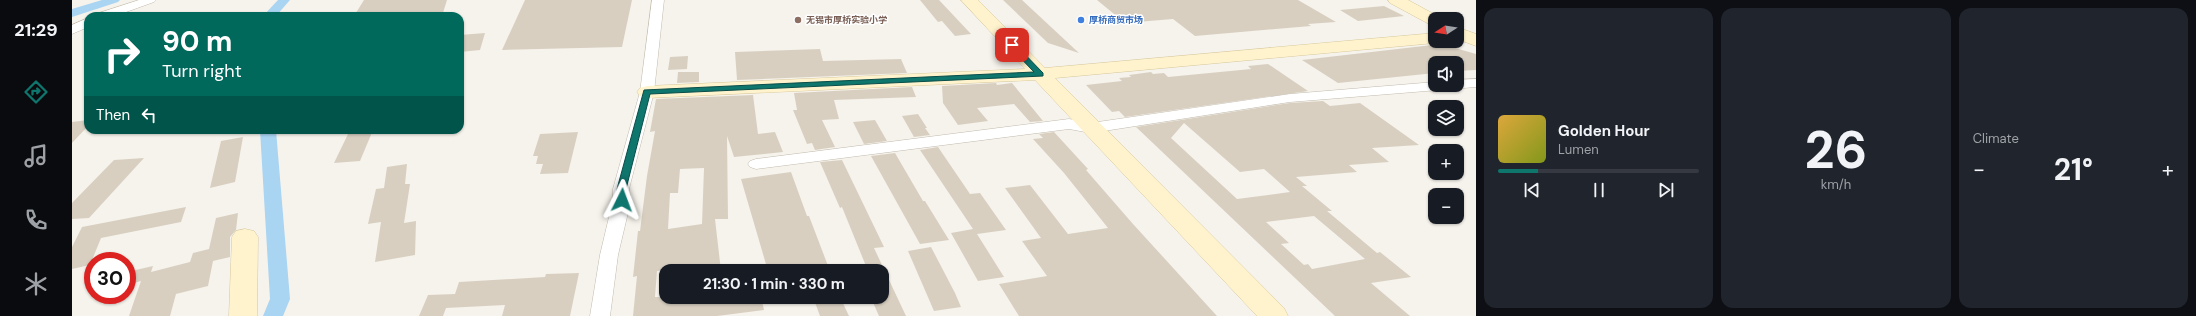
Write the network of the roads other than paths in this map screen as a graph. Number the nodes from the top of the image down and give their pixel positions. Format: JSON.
{"nodes":[{"id":1,"x":150,"y":0,"type":"edge"},
{"id":2,"x":658,"y":0,"type":"edge"},
{"id":3,"x":969,"y":0,"type":"edge"},
{"id":4,"x":1396,"y":0,"type":"edge"},
{"id":5,"x":115,"y":12,"type":"edge"},
{"id":6,"x":1428,"y":16,"type":"edge"},
{"id":7,"x":84,"y":24,"type":"edge"},
{"id":8,"x":1428,"y":29,"type":"edge"},
{"id":9,"x":72,"y":30,"type":"edge"},
{"id":10,"x":1428,"y":39,"type":"edge"},
{"id":11,"x":1036,"y":71,"type":"junction"},
{"id":12,"x":1476,"y":83,"type":"edge"},
{"id":13,"x":1464,"y":84,"type":"edge"},
{"id":14,"x":1428,"y":87,"type":"edge"},
{"id":15,"x":647,"y":92,"type":"junction"},
{"id":16,"x":1091,"y":128,"type":"junction"},
{"id":17,"x":756,"y":164,"type":"dead end"},
{"id":18,"x":245,"y":236,"type":"dead end"},
{"id":19,"x":243,"y":316,"type":"edge"},
{"id":20,"x":600,"y":316,"type":"edge"},
{"id":21,"x":1274,"y":316,"type":"edge"}],
"edges":[{"from":1,"to":5,"type":"street"},
{"from":2,"to":15,"type":"street"},
{"from":3,"to":11,"type":"street"},
{"from":4,"to":6,"type":"street"},
{"from":7,"to":9,"type":"street"},
{"from":8,"to":11,"type":"street"},
{"from":10,"to":11,"type":"street"},
{"from":11,"to":15,"type":"street"},
{"from":11,"to":16,"type":"street"},
{"from":12,"to":13,"type":"street"},
{"from":14,"to":16,"type":"street"},
{"from":15,"to":20,"type":"street"},
{"from":16,"to":17,"type":"street"},
{"from":16,"to":21,"type":"street"},
{"from":18,"to":19,"type":"street"}]}
